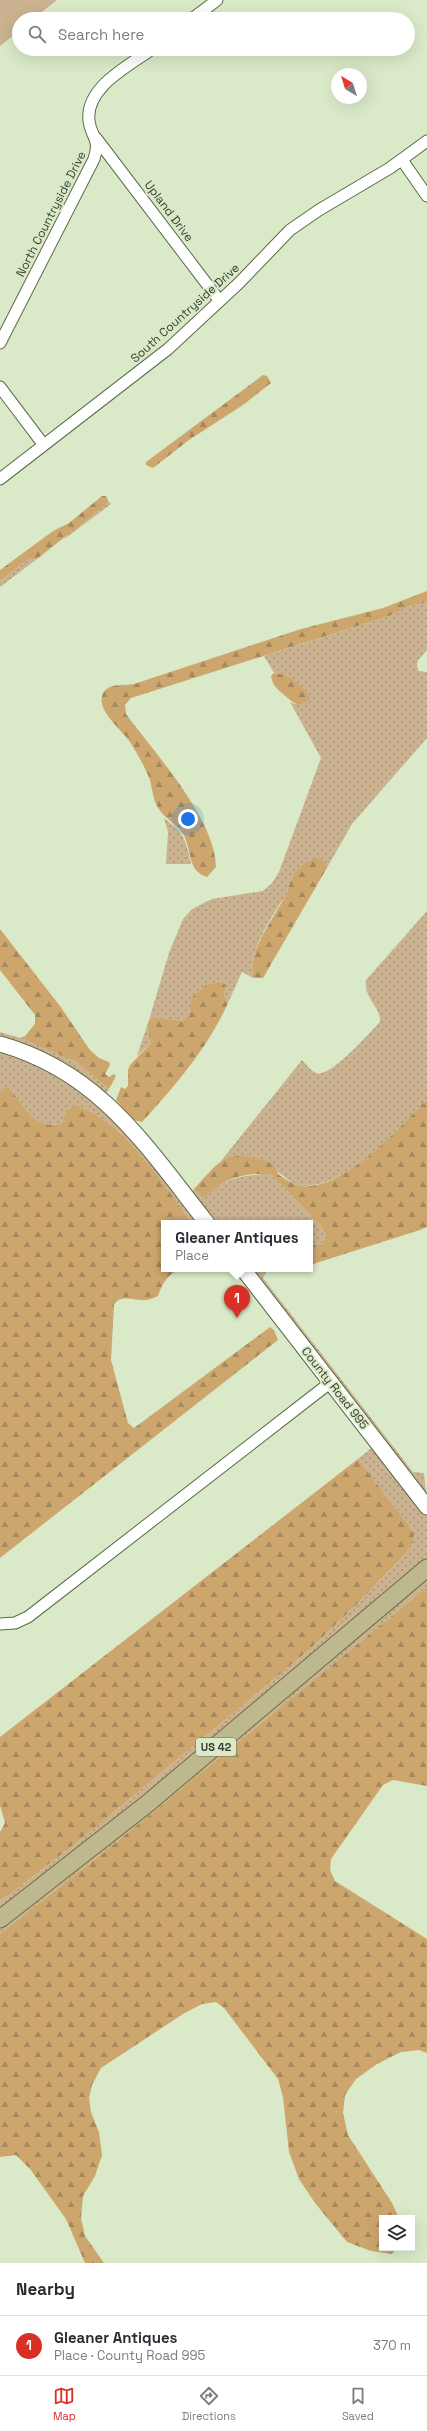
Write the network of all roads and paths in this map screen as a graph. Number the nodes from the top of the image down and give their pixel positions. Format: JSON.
{"nodes":[{"id":1,"x":217,"y":0,"type":"edge"},
{"id":2,"x":201,"y":12,"type":"edge"},
{"id":3,"x":143,"y":56,"type":"edge"},
{"id":4,"x":96,"y":138,"type":"junction"},
{"id":5,"x":427,"y":141,"type":"edge"},
{"id":6,"x":402,"y":160,"type":"junction"},
{"id":7,"x":427,"y":196,"type":"edge"},
{"id":8,"x":220,"y":300,"type":"junction"},
{"id":9,"x":0,"y":343,"type":"edge"},
{"id":10,"x":0,"y":387,"type":"edge"},
{"id":11,"x":43,"y":444,"type":"junction"},
{"id":12,"x":0,"y":479,"type":"edge"},
{"id":13,"x":0,"y":1044,"type":"edge"},
{"id":14,"x":205,"y":1220,"type":"edge"},
{"id":15,"x":245,"y":1272,"type":"edge"},
{"id":16,"x":331,"y":1382,"type":"junction"},
{"id":17,"x":427,"y":1508,"type":"edge"},
{"id":18,"x":427,"y":1568,"type":"edge"},
{"id":19,"x":0,"y":1624,"type":"edge"},
{"id":20,"x":0,"y":1919,"type":"edge"}],
"edges":[{"from":1,"to":2,"type":"street"},
{"from":3,"to":4,"type":"street","name":"North Countryside Drive"},
{"from":4,"to":8,"type":"street","name":"Upland Drive"},
{"from":4,"to":9,"type":"street","name":"North Countryside Drive"},
{"from":5,"to":6,"type":"street","name":"South Countryside Drive"},
{"from":6,"to":7,"type":"street"},
{"from":6,"to":8,"type":"street","name":"South Countryside Drive"},
{"from":8,"to":11,"type":"street","name":"South Countryside Drive"},
{"from":10,"to":11,"type":"street"},
{"from":11,"to":12,"type":"street","name":"South Countryside Drive"},
{"from":13,"to":14,"type":"street"},
{"from":15,"to":16,"type":"street","name":"County Road 995"},
{"from":16,"to":17,"type":"street","name":"County Road 995"},
{"from":16,"to":19,"type":"street"},
{"from":18,"to":20,"type":"main road","number":"US 42"}]}
